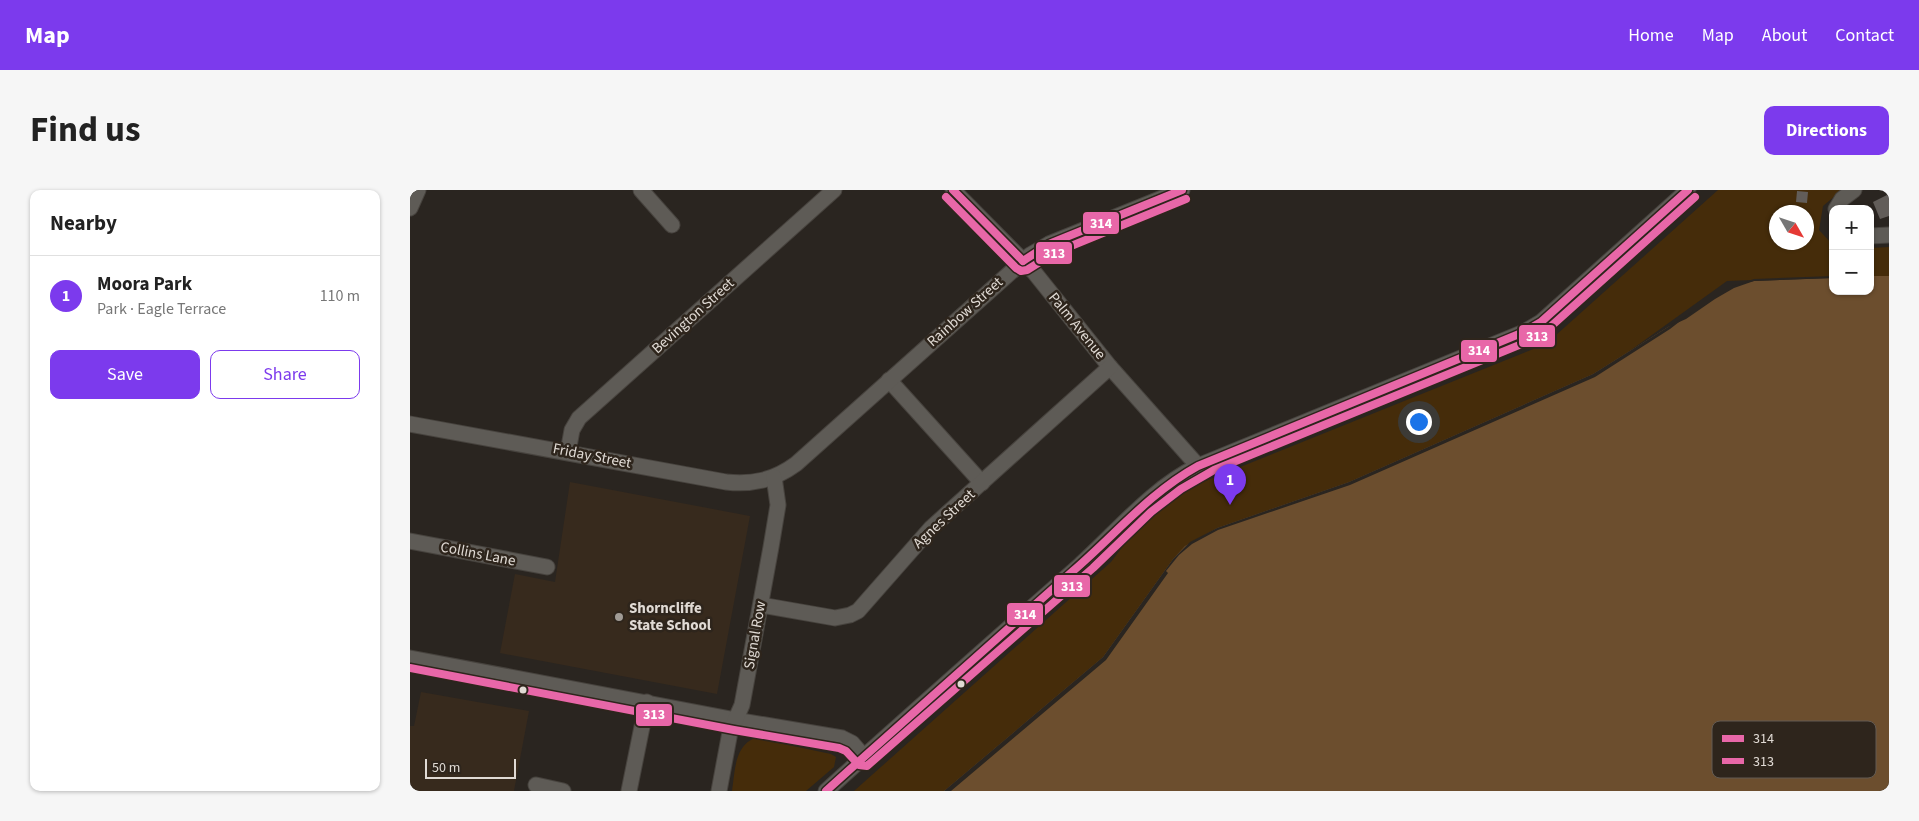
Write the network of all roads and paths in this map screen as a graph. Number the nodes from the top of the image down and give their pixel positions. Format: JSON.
{"nodes":[{"id":1,"x":418,"y":190,"type":"edge"},
{"id":2,"x":641,"y":190,"type":"edge"},
{"id":3,"x":834,"y":190,"type":"edge"},
{"id":4,"x":953,"y":190,"type":"edge"},
{"id":5,"x":1182,"y":190,"type":"edge"},
{"id":6,"x":1688,"y":190,"type":"edge"},
{"id":7,"x":1854,"y":190,"type":"edge"},
{"id":8,"x":1838,"y":205,"type":"edge"},
{"id":9,"x":410,"y":208,"type":"edge"},
{"id":10,"x":672,"y":225,"type":"dead end"},
{"id":11,"x":1889,"y":235,"type":"edge"},
{"id":12,"x":1874,"y":236,"type":"edge"},
{"id":13,"x":1023,"y":261,"type":"junction"},
{"id":14,"x":1110,"y":367,"type":"junction"},
{"id":15,"x":889,"y":380,"type":"junction"},
{"id":16,"x":410,"y":424,"type":"edge"},
{"id":17,"x":568,"y":452,"type":"junction"},
{"id":18,"x":1198,"y":466,"type":"junction"},
{"id":19,"x":774,"y":477,"type":"junction"},
{"id":20,"x":982,"y":483,"type":"junction"},
{"id":21,"x":410,"y":541,"type":"edge"},
{"id":22,"x":547,"y":567,"type":"dead end"},
{"id":23,"x":761,"y":605,"type":"junction"},
{"id":24,"x":410,"y":658,"type":"edge"},
{"id":25,"x":647,"y":702,"type":"junction"},
{"id":26,"x":736,"y":720,"type":"junction"},
{"id":27,"x":864,"y":757,"type":"junction"},
{"id":28,"x":536,"y":785,"type":"dead end"},
{"id":29,"x":563,"y":791,"type":"edge"},
{"id":30,"x":629,"y":791,"type":"edge"},
{"id":31,"x":719,"y":791,"type":"edge"},
{"id":32,"x":826,"y":791,"type":"edge"}],
"edges":[{"from":1,"to":9,"type":"street"},
{"from":2,"to":10,"type":"street"},
{"from":3,"to":17,"type":"street","name":"Bevington Street"},
{"from":4,"to":13,"type":"street","name":"Palm Avenue"},
{"from":5,"to":13,"type":"street","name":"Rainbow Street"},
{"from":6,"to":18,"type":"street"},
{"from":7,"to":8,"type":"street"},
{"from":11,"to":12,"type":"street"},
{"from":13,"to":14,"type":"street","name":"Palm Avenue"},
{"from":13,"to":15,"type":"street","name":"Rainbow Street"},
{"from":14,"to":18,"type":"street","name":"Palm Avenue"},
{"from":14,"to":20,"type":"street","name":"Agnes Street"},
{"from":15,"to":19,"type":"street","name":"Rainbow Street"},
{"from":15,"to":20,"type":"street"},
{"from":16,"to":17,"type":"street","name":"Friday Street"},
{"from":17,"to":19,"type":"street","name":"Friday Street"},
{"from":18,"to":27,"type":"street"},
{"from":19,"to":23,"type":"street","name":"Signal Row"},
{"from":20,"to":23,"type":"street","name":"Agnes Street"},
{"from":21,"to":22,"type":"street","name":"Collins Lane"},
{"from":23,"to":26,"type":"street","name":"Signal Row"},
{"from":24,"to":25,"type":"street"},
{"from":25,"to":26,"type":"street"},
{"from":25,"to":30,"type":"street"},
{"from":26,"to":27,"type":"street"},
{"from":26,"to":31,"type":"street","name":"Signal Row"},
{"from":27,"to":32,"type":"street"},
{"from":28,"to":29,"type":"street"}]}
